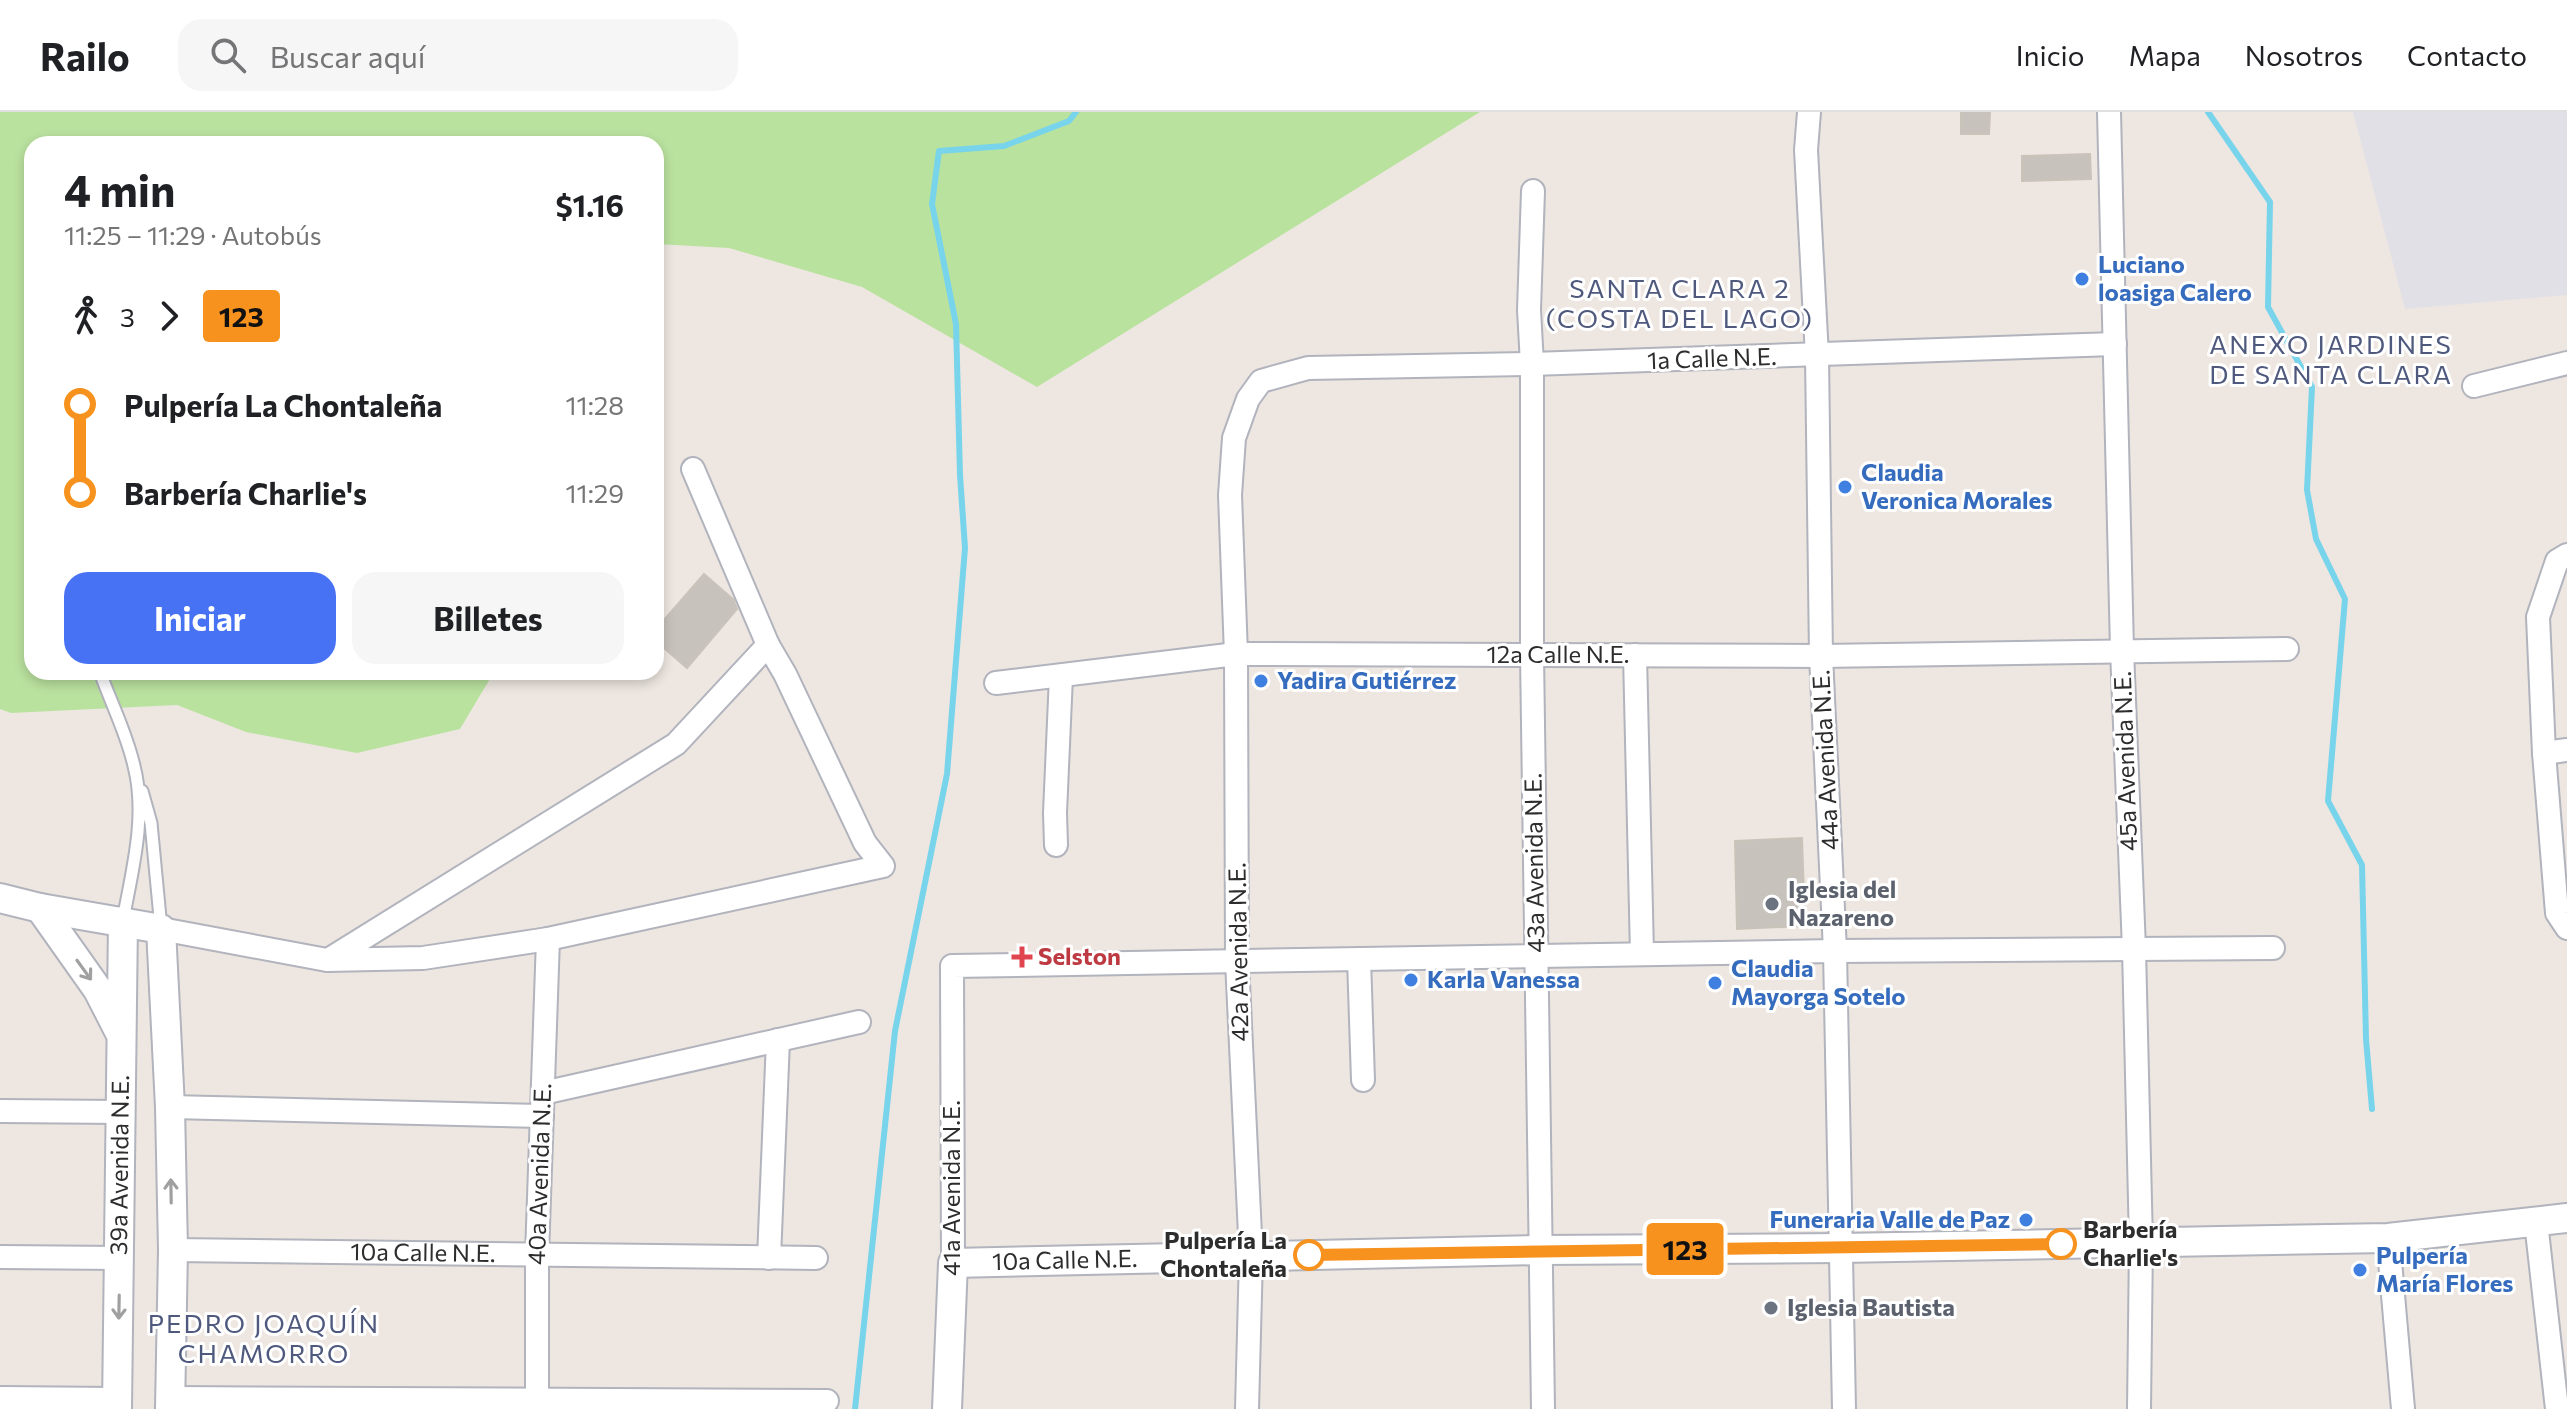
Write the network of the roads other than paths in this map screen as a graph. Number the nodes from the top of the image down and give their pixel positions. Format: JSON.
{"nodes":[{"id":1,"x":1809,"y":112,"type":"edge"},
{"id":2,"x":2109,"y":112,"type":"edge"},
{"id":3,"x":1533,"y":191,"type":"dead end"},
{"id":4,"x":2115,"y":344,"type":"junction"},
{"id":5,"x":1817,"y":356,"type":"junction"},
{"id":6,"x":2567,"y":363,"type":"edge"},
{"id":7,"x":1532,"y":364,"type":"junction"},
{"id":8,"x":2474,"y":386,"type":"dead end"},
{"id":9,"x":693,"y":469,"type":"dead end"},
{"id":10,"x":1230,"y":495,"type":"joint"},
{"id":11,"x":2567,"y":555,"type":"edge"},
{"id":12,"x":768,"y":645,"type":"junction"},
{"id":13,"x":2287,"y":649,"type":"dead end"},
{"id":14,"x":2122,"y":650,"type":"junction"},
{"id":15,"x":1236,"y":654,"type":"junction"},
{"id":16,"x":1532,"y":655,"type":"junction"},
{"id":17,"x":1635,"y":655,"type":"junction"},
{"id":18,"x":1821,"y":656,"type":"junction"},
{"id":19,"x":1061,"y":676,"type":"junction"},
{"id":20,"x":103,"y":680,"type":"edge"},
{"id":21,"x":996,"y":683,"type":"dead end"},
{"id":22,"x":2567,"y":750,"type":"edge"},
{"id":23,"x":2544,"y":753,"type":"junction"},
{"id":24,"x":134,"y":766,"type":"junction"},
{"id":25,"x":1056,"y":845,"type":"dead end"},
{"id":26,"x":0,"y":898,"type":"edge"},
{"id":27,"x":40,"y":908,"type":"junction"},
{"id":28,"x":123,"y":921,"type":"junction"},
{"id":29,"x":2567,"y":928,"type":"edge"},
{"id":30,"x":161,"y":929,"type":"junction"},
{"id":31,"x":548,"y":939,"type":"junction"},
{"id":32,"x":2273,"y":948,"type":"dead end"},
{"id":33,"x":2134,"y":949,"type":"junction"},
{"id":34,"x":1835,"y":951,"type":"junction"},
{"id":35,"x":1642,"y":954,"type":"junction"},
{"id":36,"x":1536,"y":956,"type":"junction"},
{"id":37,"x":1359,"y":959,"type":"junction"},
{"id":38,"x":327,"y":960,"type":"junction"},
{"id":39,"x":1237,"y":961,"type":"junction"},
{"id":40,"x":859,"y":1022,"type":"dead end"},
{"id":41,"x":121,"y":1037,"type":"junction"},
{"id":42,"x":778,"y":1040,"type":"junction"},
{"id":43,"x":1363,"y":1080,"type":"dead end"},
{"id":44,"x":543,"y":1093,"type":"junction"},
{"id":45,"x":170,"y":1107,"type":"junction"},
{"id":46,"x":0,"y":1111,"type":"edge"},
{"id":47,"x":122,"y":1112,"type":"junction"},
{"id":48,"x":542,"y":1116,"type":"junction"},
{"id":49,"x":2567,"y":1218,"type":"edge"},
{"id":50,"x":2536,"y":1222,"type":"junction"},
{"id":51,"x":2388,"y":1238,"type":"junction"},
{"id":52,"x":2141,"y":1243,"type":"junction"},
{"id":53,"x":1841,"y":1248,"type":"junction"},
{"id":54,"x":173,"y":1250,"type":"junction"},
{"id":55,"x":1541,"y":1250,"type":"junction"},
{"id":56,"x":537,"y":1255,"type":"junction"},
{"id":57,"x":1251,"y":1256,"type":"junction"},
{"id":58,"x":0,"y":1257,"type":"edge"},
{"id":59,"x":120,"y":1258,"type":"junction"},
{"id":60,"x":769,"y":1258,"type":"junction"},
{"id":61,"x":816,"y":1258,"type":"dead end"},
{"id":62,"x":953,"y":1263,"type":"junction"},
{"id":63,"x":0,"y":1398,"type":"edge"},
{"id":64,"x":827,"y":1401,"type":"dead end"},
{"id":65,"x":170,"y":1403,"type":"edge"},
{"id":66,"x":117,"y":1404,"type":"edge"},
{"id":67,"x":537,"y":1405,"type":"edge"},
{"id":68,"x":947,"y":1409,"type":"edge"},
{"id":69,"x":1247,"y":1409,"type":"edge"},
{"id":70,"x":1543,"y":1409,"type":"edge"},
{"id":71,"x":1844,"y":1409,"type":"edge"},
{"id":72,"x":2139,"y":1409,"type":"edge"},
{"id":73,"x":2403,"y":1409,"type":"edge"},
{"id":74,"x":2557,"y":1409,"type":"edge"}],
"edges":[{"from":1,"to":5,"type":"street","name":"44a Avenida N.E."},
{"from":2,"to":4,"type":"street","name":"45a Avenida N.E."},
{"from":3,"to":7,"type":"street","name":"43a Avenida N.E."},
{"from":4,"to":5,"type":"street","name":"1a Calle N.E."},
{"from":4,"to":14,"type":"street","name":"45a Avenida N.E."},
{"from":5,"to":7,"type":"street","name":"1a Calle N.E."},
{"from":5,"to":18,"type":"street","name":"44a Avenida N.E."},
{"from":6,"to":8,"type":"street"},
{"from":7,"to":10,"type":"street","name":"1a Calle N.E."},
{"from":7,"to":16,"type":"street","name":"43a Avenida N.E."},
{"from":9,"to":12,"type":"street"},
{"from":10,"to":15,"type":"street","name":"42a Avenida N.E."},
{"from":11,"to":23,"type":"street"},
{"from":12,"to":31,"type":"street"},
{"from":12,"to":38,"type":"street"},
{"from":13,"to":14,"type":"street","name":"12a Calle N.E."},
{"from":14,"to":18,"type":"street","name":"12a Calle N.E."},
{"from":14,"to":33,"type":"street","name":"45a Avenida N.E."},
{"from":15,"to":16,"type":"street","name":"12a Calle N.E."},
{"from":15,"to":19,"type":"street","name":"12a Calle N.E."},
{"from":15,"to":39,"type":"street","name":"42a Avenida N.E."},
{"from":16,"to":17,"type":"street","name":"12a Calle N.E."},
{"from":16,"to":36,"type":"street","name":"43a Avenida N.E."},
{"from":17,"to":18,"type":"street","name":"12a Calle N.E."},
{"from":17,"to":35,"type":"street"},
{"from":18,"to":34,"type":"street","name":"44a Avenida N.E."},
{"from":19,"to":21,"type":"street","name":"12a Calle N.E."},
{"from":19,"to":25,"type":"street"},
{"from":20,"to":24,"type":"lane"},
{"from":22,"to":23,"type":"street"},
{"from":23,"to":29,"type":"street"},
{"from":24,"to":28,"type":"lane"},
{"from":24,"to":30,"type":"lane"},
{"from":26,"to":27,"type":"street"},
{"from":27,"to":28,"type":"street"},
{"from":27,"to":41,"type":"street","one_way":true},
{"from":28,"to":30,"type":"street"},
{"from":28,"to":41,"type":"street","name":"39a Avenida N.E."},
{"from":30,"to":38,"type":"street"},
{"from":30,"to":45,"type":"street","name":"39a Avenida N.E."},
{"from":31,"to":38,"type":"street"},
{"from":31,"to":44,"type":"street","name":"40a Avenida N.E."},
{"from":32,"to":33,"type":"street"},
{"from":33,"to":34,"type":"street"},
{"from":33,"to":52,"type":"street","name":"45a Avenida N.E."},
{"from":34,"to":35,"type":"street"},
{"from":34,"to":53,"type":"street","name":"44a Avenida N.E."},
{"from":35,"to":36,"type":"street"},
{"from":36,"to":37,"type":"street"},
{"from":36,"to":55,"type":"street","name":"43a Avenida N.E."},
{"from":37,"to":39,"type":"street"},
{"from":37,"to":43,"type":"street"},
{"from":39,"to":57,"type":"street","name":"42a Avenida N.E."},
{"from":39,"to":62,"type":"street","name":"41a Avenida N.E."},
{"from":40,"to":42,"type":"street"},
{"from":41,"to":47,"type":"street","name":"39a Avenida N.E."},
{"from":42,"to":44,"type":"street"},
{"from":42,"to":60,"type":"street"},
{"from":44,"to":48,"type":"street","name":"40a Avenida N.E."},
{"from":45,"to":48,"type":"street"},
{"from":54,"to":45,"type":"street","name":"39a Avenida N.E.","one_way":true},
{"from":46,"to":47,"type":"street"},
{"from":47,"to":59,"type":"street","name":"39a Avenida N.E."},
{"from":48,"to":56,"type":"street","name":"40a Avenida N.E."},
{"from":49,"to":50,"type":"street","name":"10a Calle N.E."},
{"from":50,"to":51,"type":"street","name":"10a Calle N.E."},
{"from":50,"to":74,"type":"street"},
{"from":51,"to":52,"type":"street","name":"10a Calle N.E."},
{"from":51,"to":73,"type":"street"},
{"from":52,"to":53,"type":"street","name":"10a Calle N.E."},
{"from":52,"to":72,"type":"street","name":"45a Avenida N.E."},
{"from":53,"to":55,"type":"street","name":"10a Calle N.E."},
{"from":53,"to":71,"type":"street","name":"44a Avenida N.E."},
{"from":54,"to":56,"type":"street","name":"10a Calle N.E."},
{"from":54,"to":65,"type":"street","name":"39a Avenida N.E."},
{"from":55,"to":57,"type":"street","name":"10a Calle N.E."},
{"from":55,"to":70,"type":"street","name":"43a Avenida N.E."},
{"from":56,"to":60,"type":"street","name":"10a Calle N.E."},
{"from":56,"to":67,"type":"street","name":"40a Avenida N.E."},
{"from":57,"to":62,"type":"street","name":"10a Calle N.E."},
{"from":57,"to":69,"type":"street","name":"42a Avenida N.E."},
{"from":58,"to":59,"type":"street"},
{"from":59,"to":66,"type":"street","name":"39a Avenida N.E.","one_way":true},
{"from":60,"to":61,"type":"street","name":"10a Calle N.E."},
{"from":62,"to":68,"type":"street","name":"41a Avenida N.E."},
{"from":63,"to":66,"type":"street"},
{"from":64,"to":67,"type":"street"},
{"from":65,"to":67,"type":"street"}]}
